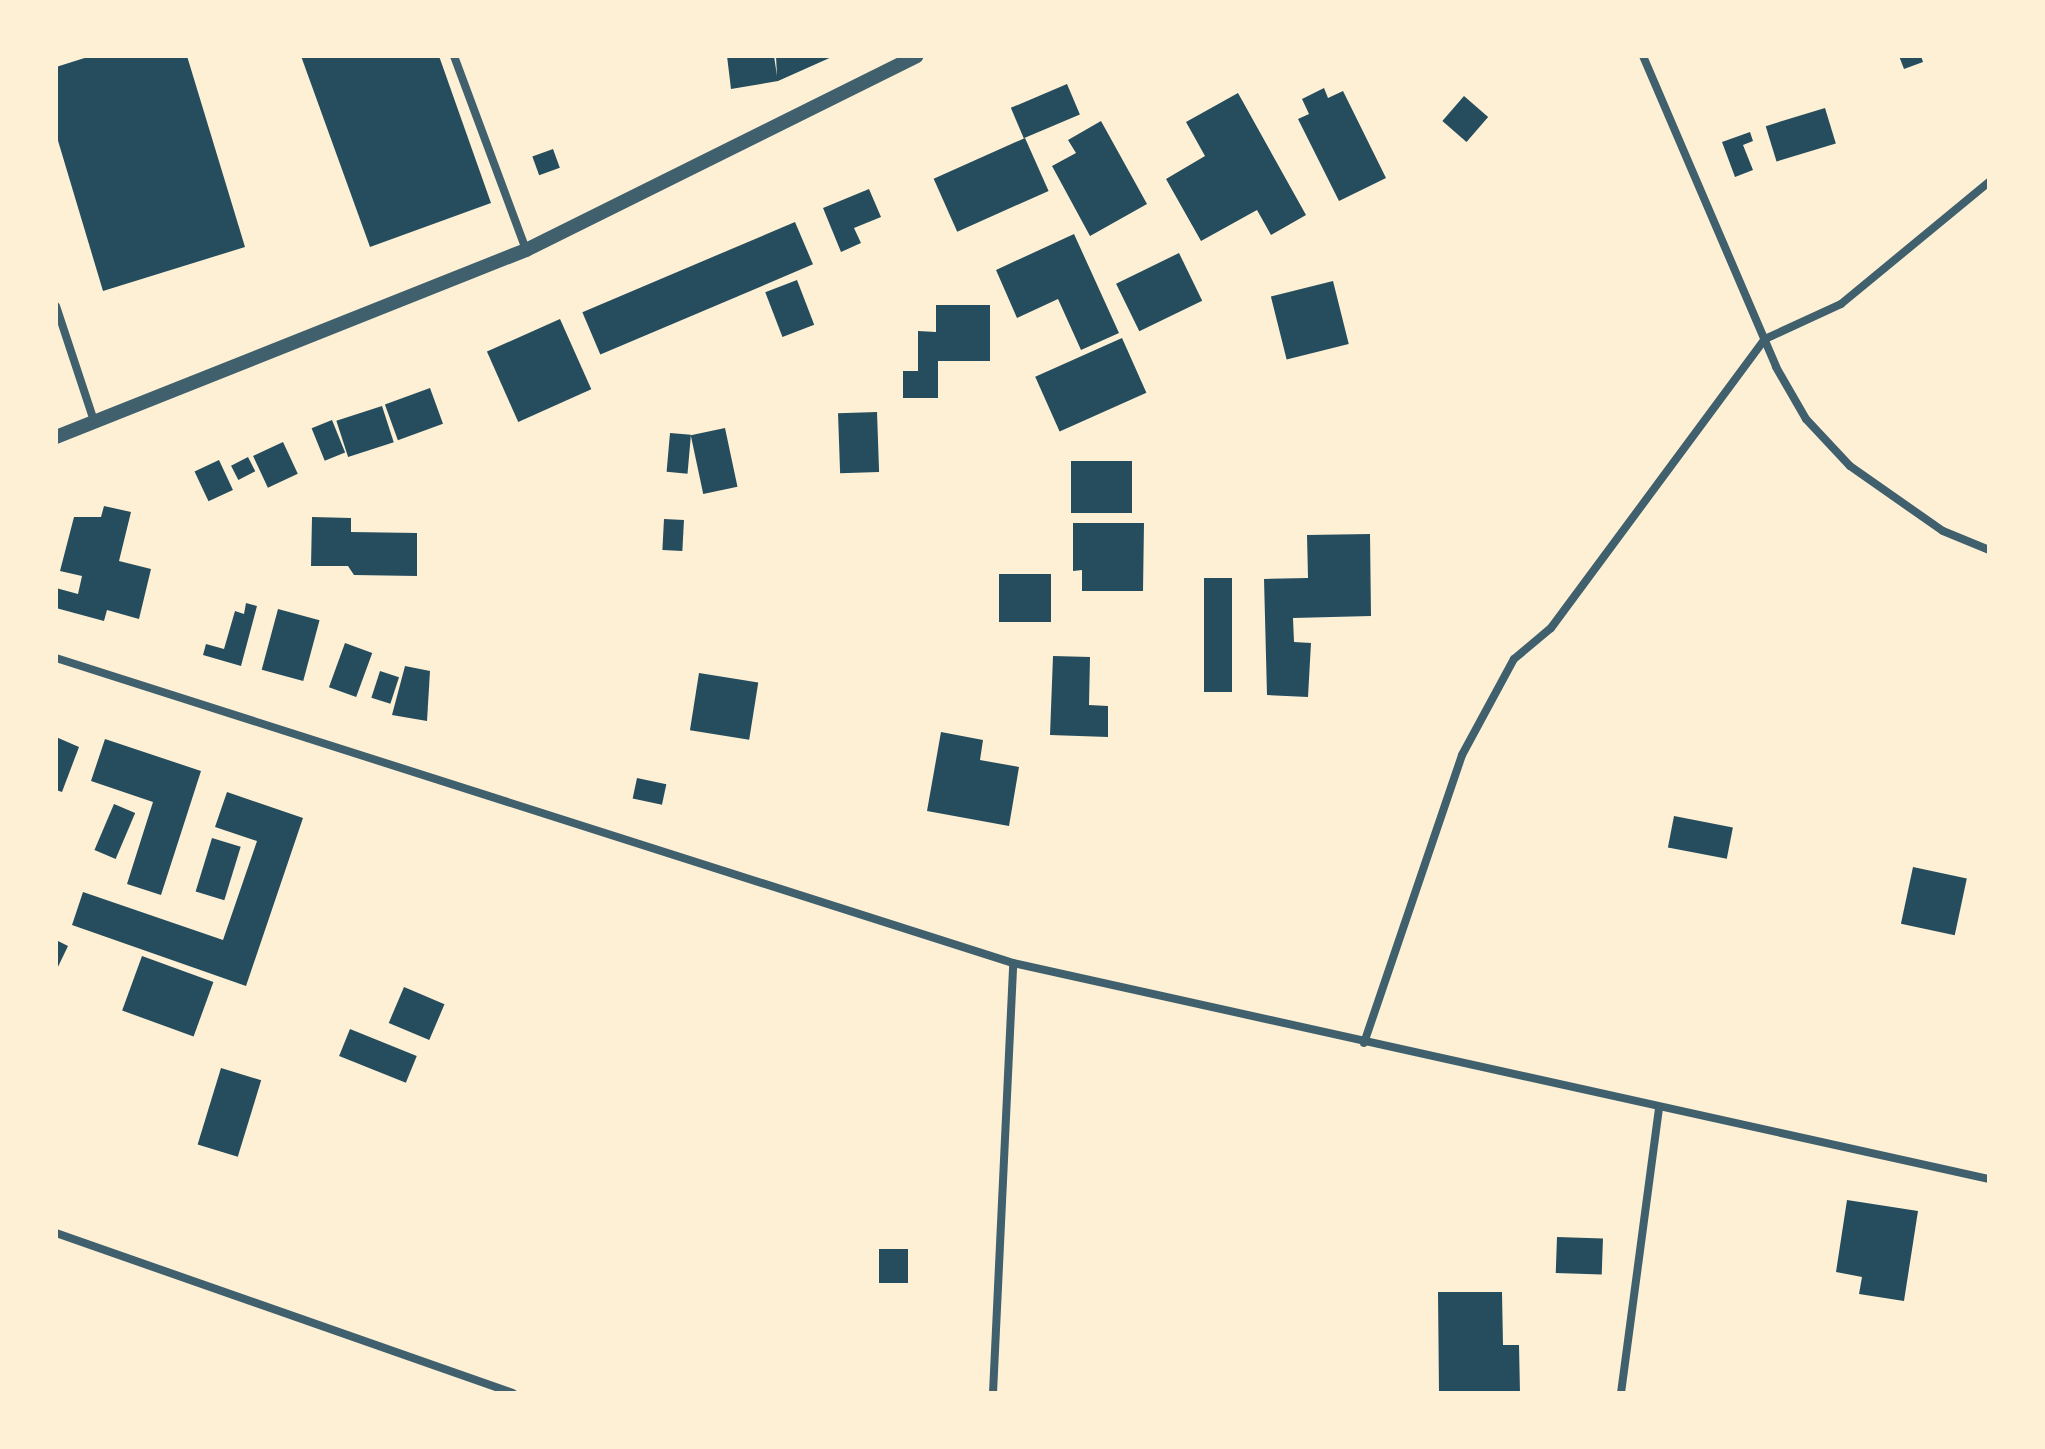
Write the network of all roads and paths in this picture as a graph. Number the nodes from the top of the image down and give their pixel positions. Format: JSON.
{"nodes":[{"id":1,"x":454,"y":56,"type":"edge"},
{"id":2,"x":916,"y":56,"type":"edge"},
{"id":3,"x":1643,"y":56,"type":"edge"},
{"id":4,"x":1989,"y":182,"type":"edge"},
{"id":5,"x":526,"y":250,"type":"junction"},
{"id":6,"x":56,"y":306,"type":"edge"},
{"id":7,"x":1765,"y":339,"type":"junction"},
{"id":8,"x":94,"y":421,"type":"junction"},
{"id":9,"x":56,"y":437,"type":"edge"},
{"id":10,"x":1989,"y":550,"type":"edge"},
{"id":11,"x":56,"y":658,"type":"edge"},
{"id":12,"x":1013,"y":963,"type":"junction"},
{"id":13,"x":1364,"y":1043,"type":"junction"},
{"id":14,"x":1659,"y":1108,"type":"junction"},
{"id":15,"x":1989,"y":1179,"type":"edge"},
{"id":16,"x":56,"y":1233,"type":"edge"},
{"id":17,"x":513,"y":1393,"type":"edge"},
{"id":18,"x":993,"y":1393,"type":"edge"},
{"id":19,"x":1621,"y":1393,"type":"edge"}],
"edges":[{"from":1,"to":5,"type":"street"},
{"from":2,"to":5,"type":"street"},
{"from":3,"to":7,"type":"street"},
{"from":4,"to":7,"type":"street"},
{"from":5,"to":8,"type":"street"},
{"from":6,"to":8,"type":"street"},
{"from":7,"to":10,"type":"street"},
{"from":7,"to":13,"type":"street"},
{"from":8,"to":9,"type":"street"},
{"from":11,"to":12,"type":"street"},
{"from":12,"to":13,"type":"street"},
{"from":12,"to":18,"type":"street"},
{"from":13,"to":14,"type":"street"},
{"from":14,"to":15,"type":"street"},
{"from":14,"to":19,"type":"street"},
{"from":16,"to":17,"type":"street"}]}
